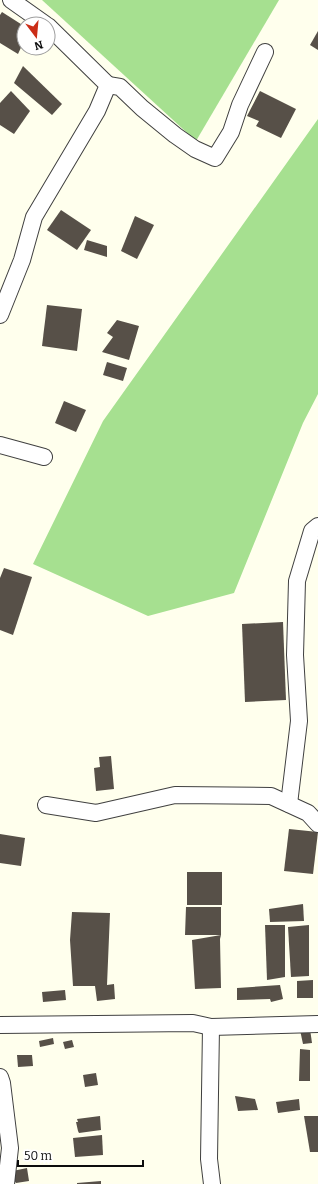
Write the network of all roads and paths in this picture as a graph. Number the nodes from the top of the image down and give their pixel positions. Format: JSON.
{"nodes":[{"id":1,"x":11,"y":0,"type":"edge"},
{"id":2,"x":34,"y":16,"type":"edge"},
{"id":3,"x":56,"y":34,"type":"edge"},
{"id":4,"x":265,"y":52,"type":"dead end"},
{"id":5,"x":108,"y":85,"type":"junction"},
{"id":6,"x":0,"y":315,"type":"edge"},
{"id":7,"x":0,"y":445,"type":"edge"},
{"id":8,"x":44,"y":457,"type":"dead end"},
{"id":9,"x":318,"y":526,"type":"edge"},
{"id":10,"x":290,"y":804,"type":"junction"},
{"id":11,"x":46,"y":805,"type":"dead end"},
{"id":12,"x":318,"y":824,"type":"edge"},
{"id":13,"x":318,"y":1024,"type":"edge"},
{"id":14,"x":0,"y":1025,"type":"edge"},
{"id":15,"x":211,"y":1027,"type":"junction"},
{"id":16,"x":0,"y":1077,"type":"edge"},
{"id":17,"x":6,"y":1184,"type":"edge"},
{"id":18,"x":212,"y":1184,"type":"edge"}],
"edges":[{"from":1,"to":2,"type":"street"},
{"from":3,"to":5,"type":"street"},
{"from":4,"to":5,"type":"street"},
{"from":5,"to":6,"type":"street"},
{"from":7,"to":8,"type":"street"},
{"from":9,"to":10,"type":"street"},
{"from":10,"to":11,"type":"street"},
{"from":10,"to":12,"type":"street"},
{"from":13,"to":15,"type":"street"},
{"from":14,"to":15,"type":"street"},
{"from":15,"to":18,"type":"street"},
{"from":16,"to":17,"type":"street"}]}
